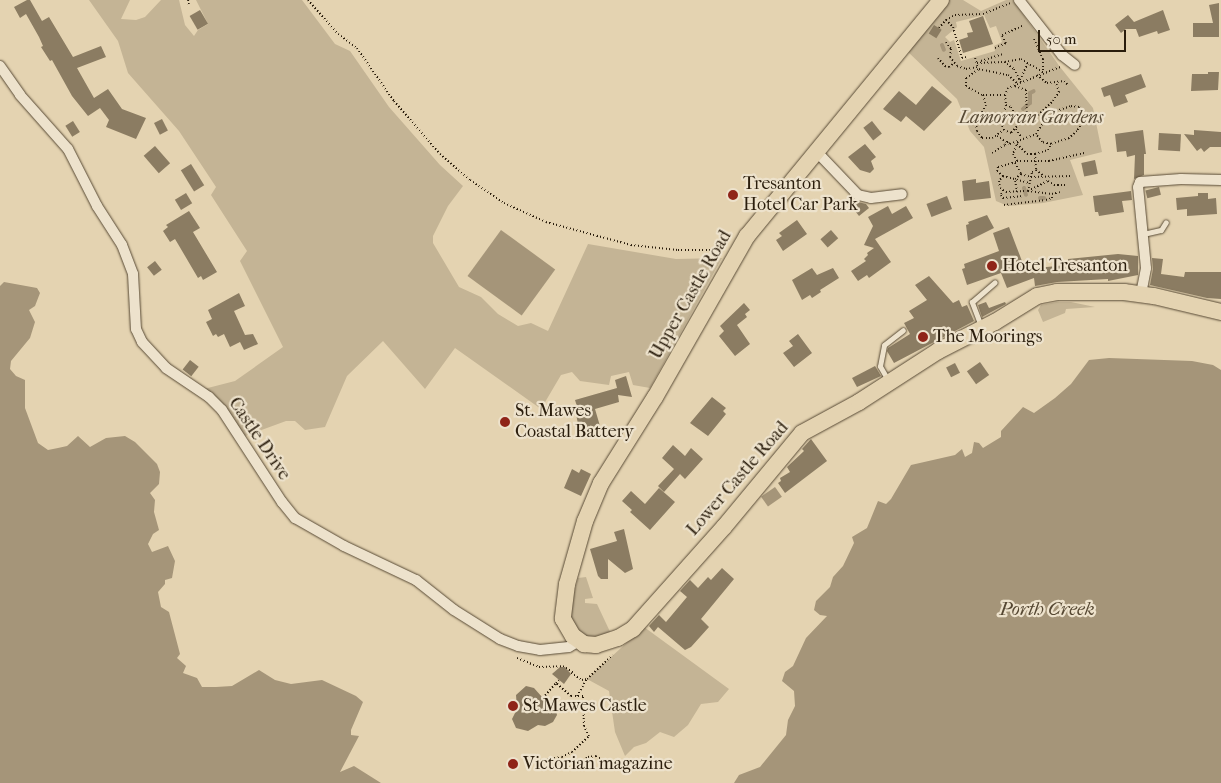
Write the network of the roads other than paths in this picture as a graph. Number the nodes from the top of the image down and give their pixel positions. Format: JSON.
{"nodes":[{"id":1,"x":941,"y":0,"type":"edge"},
{"id":2,"x":1016,"y":5,"type":"edge"},
{"id":3,"x":1075,"y":65,"type":"dead end"},
{"id":4,"x":0,"y":66,"type":"edge"},
{"id":5,"x":816,"y":150,"type":"junction"},
{"id":6,"x":1221,"y":180,"type":"edge"},
{"id":7,"x":902,"y":194,"type":"dead end"},
{"id":8,"x":1166,"y":222,"type":"dead end"},
{"id":9,"x":1143,"y":234,"type":"junction"},
{"id":10,"x":995,"y":282,"type":"dead end"},
{"id":11,"x":1141,"y":294,"type":"junction"},
{"id":12,"x":1221,"y":312,"type":"edge"},
{"id":13,"x":982,"y":328,"type":"junction"},
{"id":14,"x":903,"y":330,"type":"dead end"},
{"id":15,"x":889,"y":382,"type":"junction"},
{"id":16,"x":582,"y":642,"type":"junction"}],
"edges":[{"from":1,"to":5,"type":"main road","name":"Upper Castle Road"},
{"from":2,"to":3,"type":"street"},
{"from":4,"to":16,"type":"street","name":"Castle Drive"},
{"from":5,"to":7,"type":"street"},
{"from":5,"to":16,"type":"main road","name":"Upper Castle Road"},
{"from":6,"to":9,"type":"street"},
{"from":8,"to":9,"type":"lane"},
{"from":9,"to":11,"type":"street"},
{"from":10,"to":13,"type":"lane"},
{"from":11,"to":12,"type":"main road","name":"Lower Castle Road"},
{"from":11,"to":13,"type":"main road","name":"Lower Castle Road"},
{"from":13,"to":15,"type":"main road","name":"Lower Castle Road"},
{"from":14,"to":15,"type":"lane"},
{"from":15,"to":16,"type":"main road","name":"Lower Castle Road"}]}
